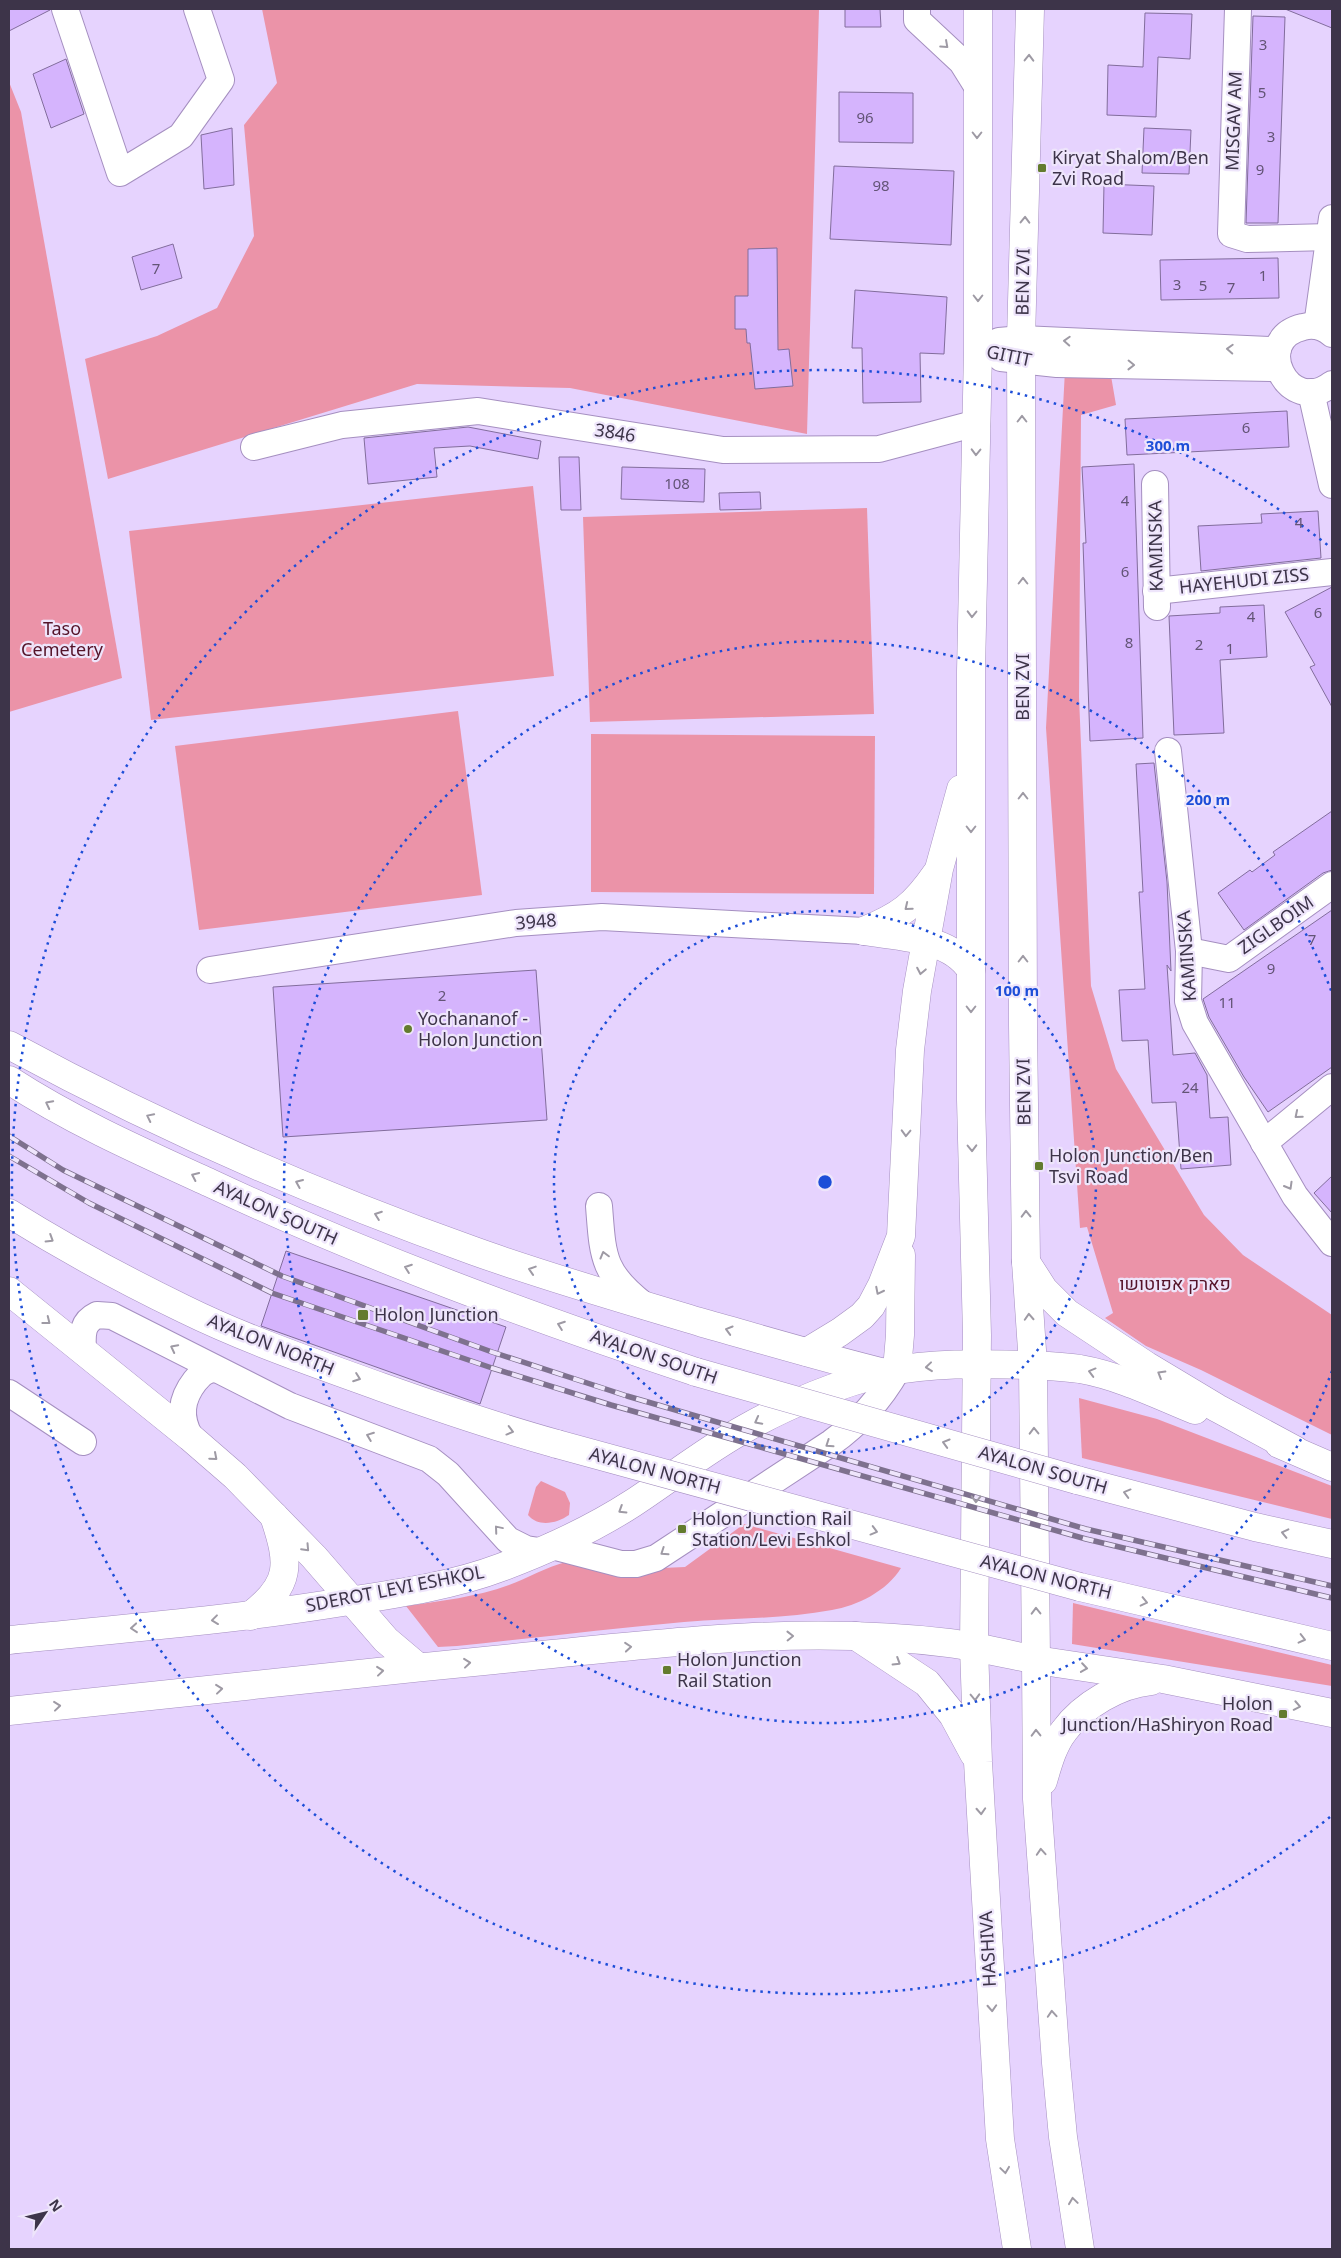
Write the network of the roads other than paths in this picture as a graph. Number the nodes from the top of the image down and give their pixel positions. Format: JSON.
{"nodes":[{"id":1,"x":65,"y":9,"type":"edge"},
{"id":2,"x":197,"y":9,"type":"edge"},
{"id":3,"x":917,"y":9,"type":"edge"},
{"id":4,"x":978,"y":9,"type":"edge"},
{"id":5,"x":1030,"y":9,"type":"edge"},
{"id":6,"x":1240,"y":9,"type":"edge"},
{"id":7,"x":977,"y":86,"type":"junction"},
{"id":8,"x":1331,"y":227,"type":"edge"},
{"id":9,"x":1325,"y":330,"type":"edge"},
{"id":10,"x":1022,"y":349,"type":"junction"},
{"id":11,"x":978,"y":351,"type":"junction"},
{"id":12,"x":1278,"y":358,"type":"junction"},
{"id":13,"x":1322,"y":388,"type":"edge"},
{"id":14,"x":977,"y":423,"type":"junction"},
{"id":15,"x":1325,"y":427,"type":"edge"},
{"id":16,"x":254,"y":447,"type":"dead end"},
{"id":17,"x":1155,"y":484,"type":"dead end"},
{"id":18,"x":1332,"y":484,"type":"edge"},
{"id":19,"x":1332,"y":572,"type":"edge"},
{"id":20,"x":1157,"y":599,"type":"joint"},
{"id":21,"x":1168,"y":751,"type":"dead end"},
{"id":22,"x":971,"y":754,"type":"junction"},
{"id":23,"x":939,"y":870,"type":"junction"},
{"id":24,"x":1332,"y":885,"type":"edge"},
{"id":25,"x":864,"y":931,"type":"junction"},
{"id":26,"x":926,"y":942,"type":"junction"},
{"id":27,"x":1188,"y":951,"type":"junction"},
{"id":28,"x":210,"y":970,"type":"dead end"},
{"id":29,"x":971,"y":970,"type":"junction"},
{"id":30,"x":9,"y":1045,"type":"edge"},
{"id":31,"x":9,"y":1080,"type":"edge"},
{"id":32,"x":1332,"y":1087,"type":"edge"},
{"id":33,"x":1264,"y":1143,"type":"junction"},
{"id":34,"x":598,"y":1206,"type":"dead end"},
{"id":35,"x":9,"y":1213,"type":"edge"},
{"id":36,"x":901,"y":1236,"type":"junction"},
{"id":37,"x":1332,"y":1243,"type":"edge"},
{"id":38,"x":1026,"y":1262,"type":"junction"},
{"id":39,"x":9,"y":1291,"type":"edge"},
{"id":40,"x":645,"y":1306,"type":"junction"},
{"id":41,"x":83,"y":1350,"type":"junction"},
{"id":42,"x":807,"y":1352,"type":"junction"},
{"id":43,"x":977,"y":1363,"type":"junction"},
{"id":44,"x":1033,"y":1365,"type":"junction"},
{"id":45,"x":214,"y":1369,"type":"junction"},
{"id":46,"x":891,"y":1372,"type":"junction"},
{"id":47,"x":9,"y":1393,"type":"edge"},
{"id":48,"x":190,"y":1437,"type":"junction"},
{"id":49,"x":83,"y":1442,"type":"dead end"},
{"id":50,"x":1295,"y":1450,"type":"junction"},
{"id":51,"x":1332,"y":1467,"type":"edge"},
{"id":52,"x":273,"y":1512,"type":"junction"},
{"id":53,"x":1332,"y":1544,"type":"edge"},
{"id":54,"x":546,"y":1548,"type":"junction"},
{"id":55,"x":353,"y":1600,"type":"junction"},
{"id":56,"x":250,"y":1616,"type":"junction"},
{"id":57,"x":856,"y":1636,"type":"junction"},
{"id":58,"x":9,"y":1640,"type":"edge"},
{"id":59,"x":1332,"y":1646,"type":"edge"},
{"id":60,"x":974,"y":1648,"type":"junction"},
{"id":61,"x":1036,"y":1660,"type":"junction"},
{"id":62,"x":418,"y":1667,"type":"junction"},
{"id":63,"x":1163,"y":1679,"type":"junction"},
{"id":64,"x":9,"y":1711,"type":"edge"},
{"id":65,"x":1332,"y":1712,"type":"edge"},
{"id":66,"x":978,"y":1762,"type":"junction"},
{"id":67,"x":1037,"y":1799,"type":"junction"},
{"id":68,"x":1017,"y":2249,"type":"edge"},
{"id":69,"x":1080,"y":2249,"type":"edge"}],
"edges":[{"from":1,"to":2,"type":"street"},
{"from":3,"to":7,"type":"street","one_way":true},
{"from":4,"to":7,"type":"main road"},
{"from":10,"to":5,"type":"main road","name":"BEN ZVI","one_way":true},
{"from":6,"to":8,"type":"street","name":"MISGAV AM"},
{"from":7,"to":11,"type":"main road","one_way":true},
{"from":8,"to":9,"type":"street"},
{"from":9,"to":12,"type":"street"},
{"from":10,"to":11,"type":"street","name":"GITIT"},
{"from":10,"to":12,"type":"street","name":"GITIT"},
{"from":38,"to":10,"type":"main road","name":"BEN ZVI","one_way":true},
{"from":11,"to":14,"type":"main road"},
{"from":12,"to":13,"type":"street"},
{"from":13,"to":15,"type":"street"},
{"from":14,"to":16,"type":"street","name":"3846"},
{"from":14,"to":22,"type":"main road","one_way":true},
{"from":15,"to":18,"type":"street"},
{"from":17,"to":20,"type":"street","name":"KAMINSKA"},
{"from":19,"to":20,"type":"street","name":"HAYEHUDI ZISS"},
{"from":21,"to":27,"type":"street","name":"KAMINSKA"},
{"from":22,"to":23,"type":"main road"},
{"from":22,"to":29,"type":"main road","one_way":true},
{"from":23,"to":25,"type":"main road","one_way":true},
{"from":23,"to":26,"type":"main road"},
{"from":24,"to":27,"type":"street","name":"ZIGLBOIM"},
{"from":25,"to":26,"type":"main road"},
{"from":25,"to":28,"type":"street","name":"3948"},
{"from":26,"to":29,"type":"main road"},
{"from":26,"to":36,"type":"main road","one_way":true},
{"from":27,"to":33,"type":"street","name":"KAMINSKA"},
{"from":29,"to":43,"type":"main road","one_way":true},
{"from":40,"to":30,"type":"main road","one_way":true},
{"from":53,"to":31,"type":"main road","name":"AYALON SOUTH","one_way":true,"bridge":true},
{"from":32,"to":33,"type":"street","one_way":true},
{"from":33,"to":37,"type":"street","name":"KAMINSKA","one_way":true},
{"from":40,"to":34,"type":"street","one_way":true},
{"from":35,"to":59,"type":"main road","name":"AYALON NORTH","one_way":true,"bridge":true},
{"from":36,"to":42,"type":"main road","one_way":true},
{"from":36,"to":46,"type":"main road"},
{"from":44,"to":38,"type":"main road","name":"BEN ZVI","one_way":true},
{"from":50,"to":38,"type":"main road","one_way":true},
{"from":39,"to":41,"type":"main road","one_way":true},
{"from":42,"to":40,"type":"main road","one_way":true},
{"from":45,"to":41,"type":"street","one_way":true},
{"from":41,"to":48,"type":"main road"},
{"from":42,"to":46,"type":"main road"},
{"from":43,"to":44,"type":"main road","name":"SDEROT LEVI ESHKOL"},
{"from":43,"to":46,"type":"main road","name":"SDEROT LEVI ESHKOL","one_way":true},
{"from":43,"to":60,"type":"main road","name":"HASHIVA","one_way":true},
{"from":50,"to":44,"type":"main road","name":"SDEROT LEVI ESHKOL","one_way":true},
{"from":61,"to":44,"type":"main road","name":"BEN ZVI","one_way":true},
{"from":45,"to":48,"type":"street"},
{"from":54,"to":45,"type":"street","one_way":true},
{"from":46,"to":54,"type":"main road","name":"SDEROT LEVI ESHKOL","one_way":true},
{"from":46,"to":54,"type":"street","one_way":true},
{"from":47,"to":49,"type":"street"},
{"from":48,"to":52,"type":"main road","one_way":true},
{"from":50,"to":51,"type":"main road"},
{"from":52,"to":55,"type":"main road","one_way":true},
{"from":52,"to":56,"type":"main road"},
{"from":54,"to":55,"type":"main road","name":"SDEROT LEVI ESHKOL"},
{"from":55,"to":56,"type":"main road","name":"SDEROT LEVI ESHKOL"},
{"from":55,"to":62,"type":"main road"},
{"from":56,"to":58,"type":"main road","name":"SDEROT LEVI ESHKOL","one_way":true},
{"from":57,"to":60,"type":"main road"},
{"from":62,"to":57,"type":"main road","one_way":true},
{"from":57,"to":66,"type":"main road","one_way":true},
{"from":60,"to":61,"type":"main road"},
{"from":60,"to":66,"type":"main road","name":"HASHIVA","one_way":true},
{"from":61,"to":63,"type":"main road","one_way":true},
{"from":67,"to":61,"type":"main road","one_way":true},
{"from":64,"to":62,"type":"main road","one_way":true},
{"from":63,"to":65,"type":"main road","one_way":true},
{"from":63,"to":67,"type":"main road"},
{"from":66,"to":68,"type":"main road","name":"HASHIVA","one_way":true},
{"from":69,"to":67,"type":"main road","one_way":true}]}
